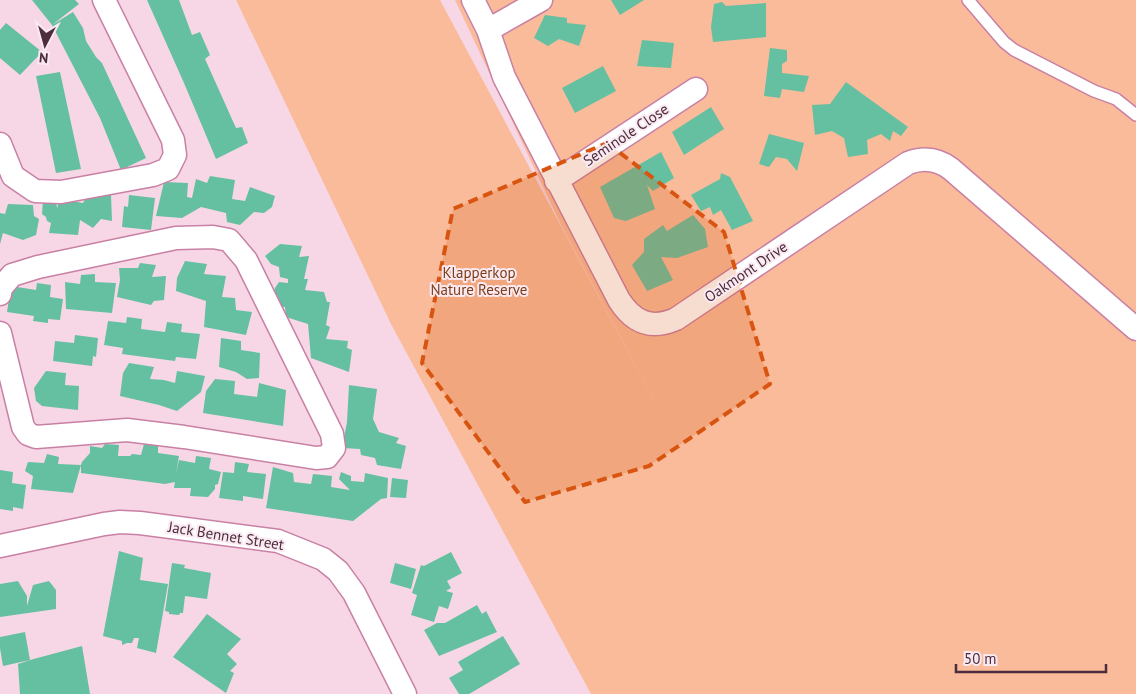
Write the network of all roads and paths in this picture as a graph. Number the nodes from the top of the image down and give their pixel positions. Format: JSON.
{"nodes":[{"id":1,"x":104,"y":0,"type":"edge"},
{"id":2,"x":473,"y":0,"type":"edge"},
{"id":3,"x":541,"y":0,"type":"edge"},
{"id":4,"x":968,"y":0,"type":"edge"},
{"id":5,"x":488,"y":30,"type":"junction"},
{"id":6,"x":696,"y":88,"type":"dead end"},
{"id":7,"x":1136,"y":115,"type":"edge"},
{"id":8,"x":0,"y":144,"type":"edge"},
{"id":9,"x":556,"y":181,"type":"junction"},
{"id":10,"x":0,"y":294,"type":"edge"},
{"id":11,"x":1136,"y":329,"type":"edge"},
{"id":12,"x":2,"y":346,"type":"edge"},
{"id":13,"x":0,"y":546,"type":"edge"},
{"id":14,"x":405,"y":694,"type":"edge"}],
"edges":[{"from":1,"to":8,"type":"street"},
{"from":2,"to":5,"type":"street","name":"Oakmont Drive"},
{"from":3,"to":5,"type":"street"},
{"from":4,"to":7,"type":"lane"},
{"from":5,"to":9,"type":"street","name":"Oakmont Drive"},
{"from":6,"to":9,"type":"street","name":"Seminole Close"},
{"from":9,"to":11,"type":"street","name":"Oakmont Drive"},
{"from":10,"to":12,"type":"street"},
{"from":13,"to":14,"type":"street","name":"Jack Bennet Street"}]}
